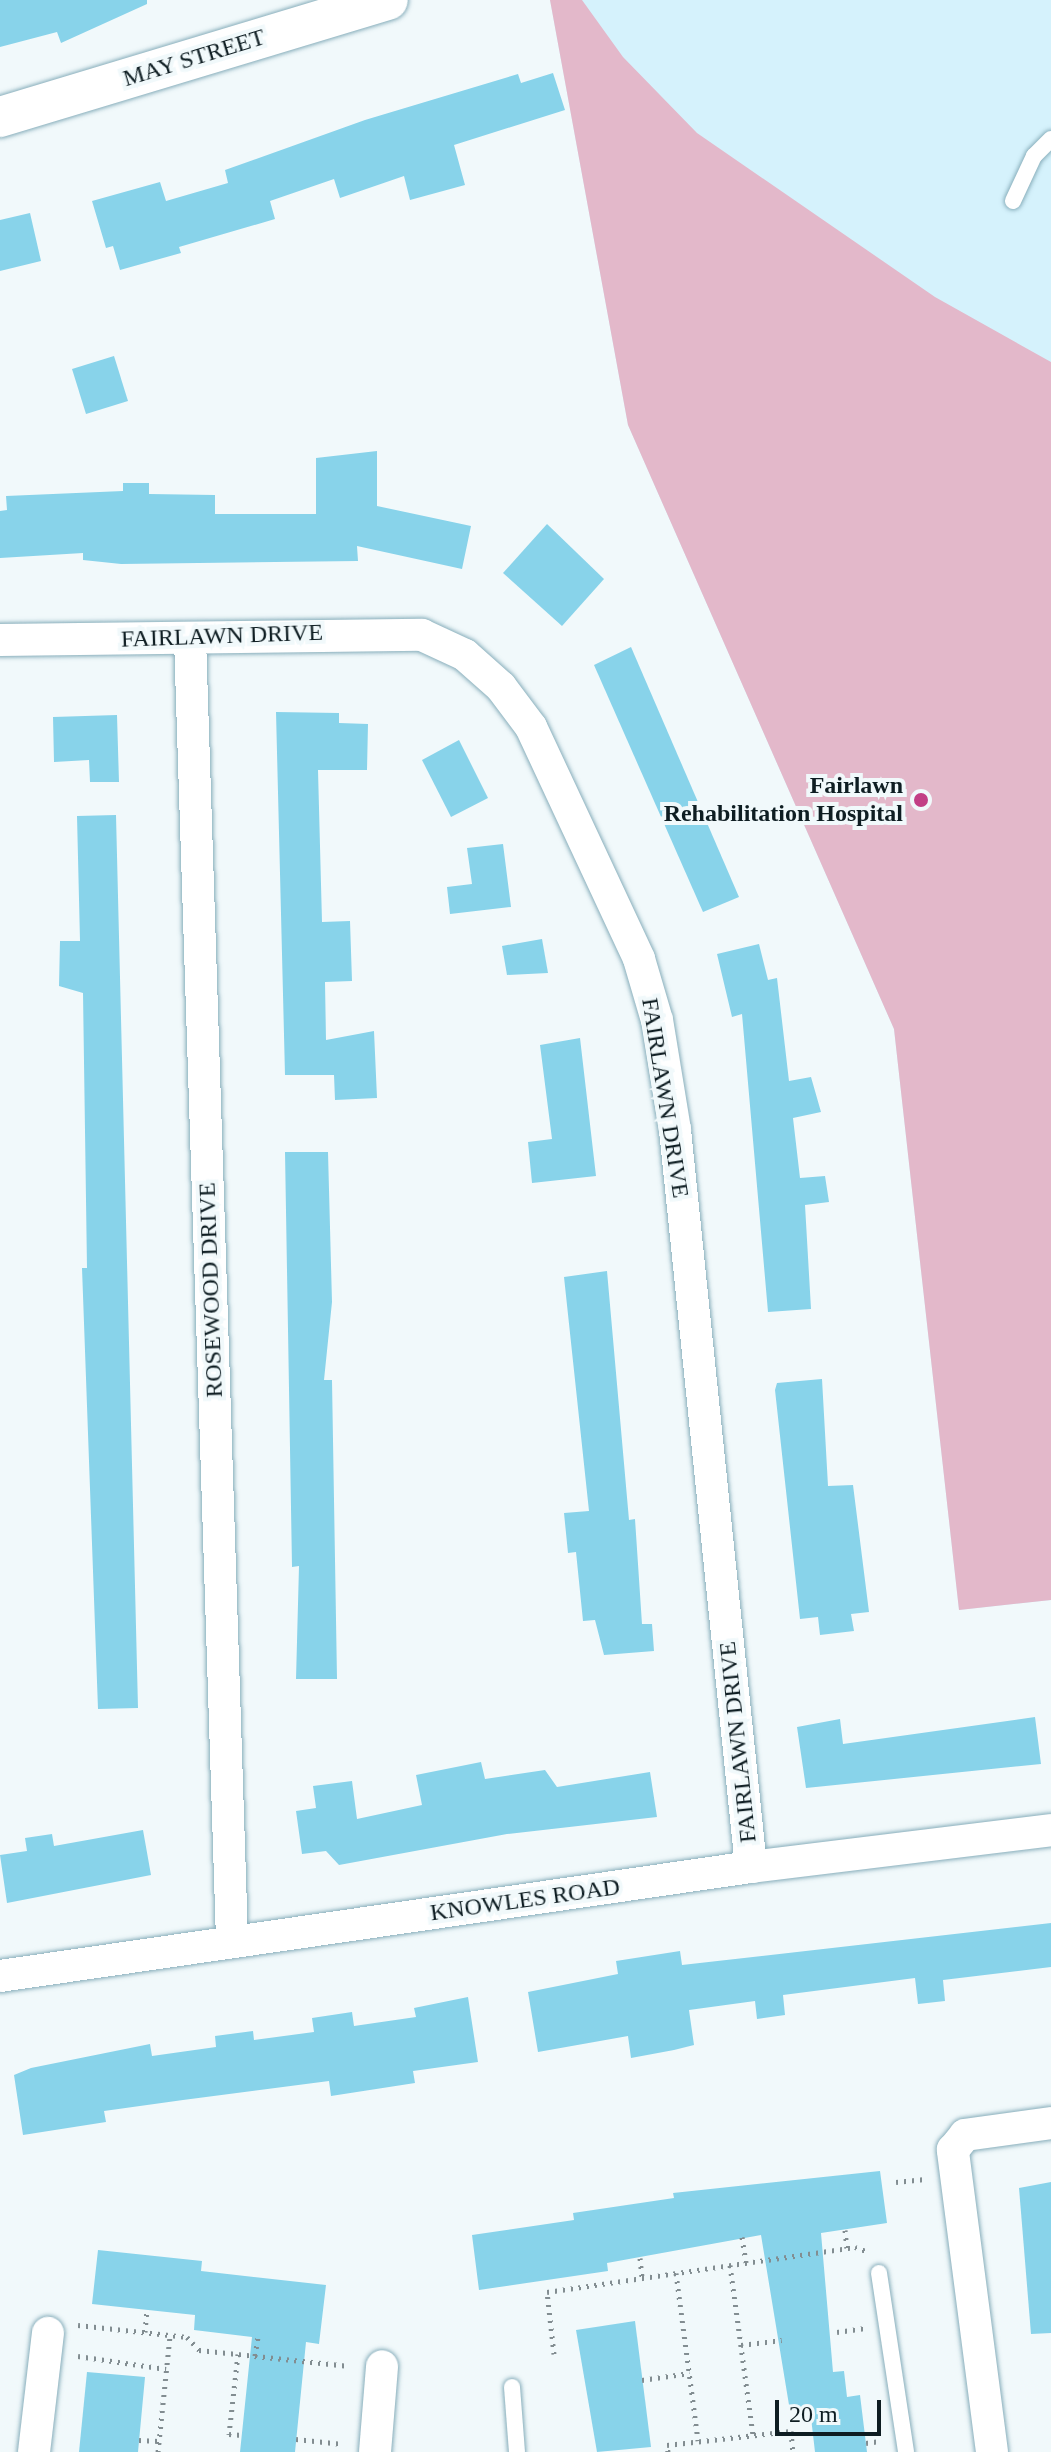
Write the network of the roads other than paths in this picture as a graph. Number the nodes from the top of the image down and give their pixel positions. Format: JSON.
{"nodes":[{"id":1,"x":388,"y":0,"type":"edge"},
{"id":2,"x":0,"y":117,"type":"edge"},
{"id":3,"x":1051,"y":139,"type":"edge"},
{"id":4,"x":1013,"y":201,"type":"dead end"},
{"id":5,"x":190,"y":639,"type":"junction"},
{"id":6,"x":0,"y":640,"type":"edge"},
{"id":7,"x":1051,"y":1830,"type":"edge"},
{"id":8,"x":751,"y":1867,"type":"junction"},
{"id":9,"x":232,"y":1941,"type":"junction"},
{"id":10,"x":0,"y":1976,"type":"edge"},
{"id":11,"x":1051,"y":2123,"type":"edge"},
{"id":12,"x":879,"y":2273,"type":"road end"},
{"id":13,"x":47,"y":2342,"type":"road end"},
{"id":14,"x":382,"y":2366,"type":"road end"},
{"id":15,"x":512,"y":2387,"type":"dead end"},
{"id":16,"x":375,"y":2450,"type":"edge"},
{"id":17,"x":34,"y":2452,"type":"edge"},
{"id":18,"x":517,"y":2452,"type":"edge"},
{"id":19,"x":906,"y":2452,"type":"edge"},
{"id":20,"x":992,"y":2452,"type":"edge"}],
"edges":[{"from":1,"to":2,"type":"street","name":"MAY STREET"},
{"from":3,"to":4,"type":"lane"},
{"from":5,"to":6,"type":"street","name":"FAIRLAWN DRIVE"},
{"from":5,"to":8,"type":"street","name":"FAIRLAWN DRIVE"},
{"from":5,"to":9,"type":"street","name":"ROSEWOOD DRIVE"},
{"from":7,"to":8,"type":"street","name":"KNOWLES ROAD"},
{"from":8,"to":9,"type":"street","name":"KNOWLES ROAD"},
{"from":9,"to":10,"type":"street","name":"KNOWLES ROAD"},
{"from":11,"to":20,"type":"street"},
{"from":12,"to":19,"type":"lane"},
{"from":13,"to":17,"type":"street"},
{"from":14,"to":16,"type":"street"},
{"from":15,"to":18,"type":"lane"}]}
